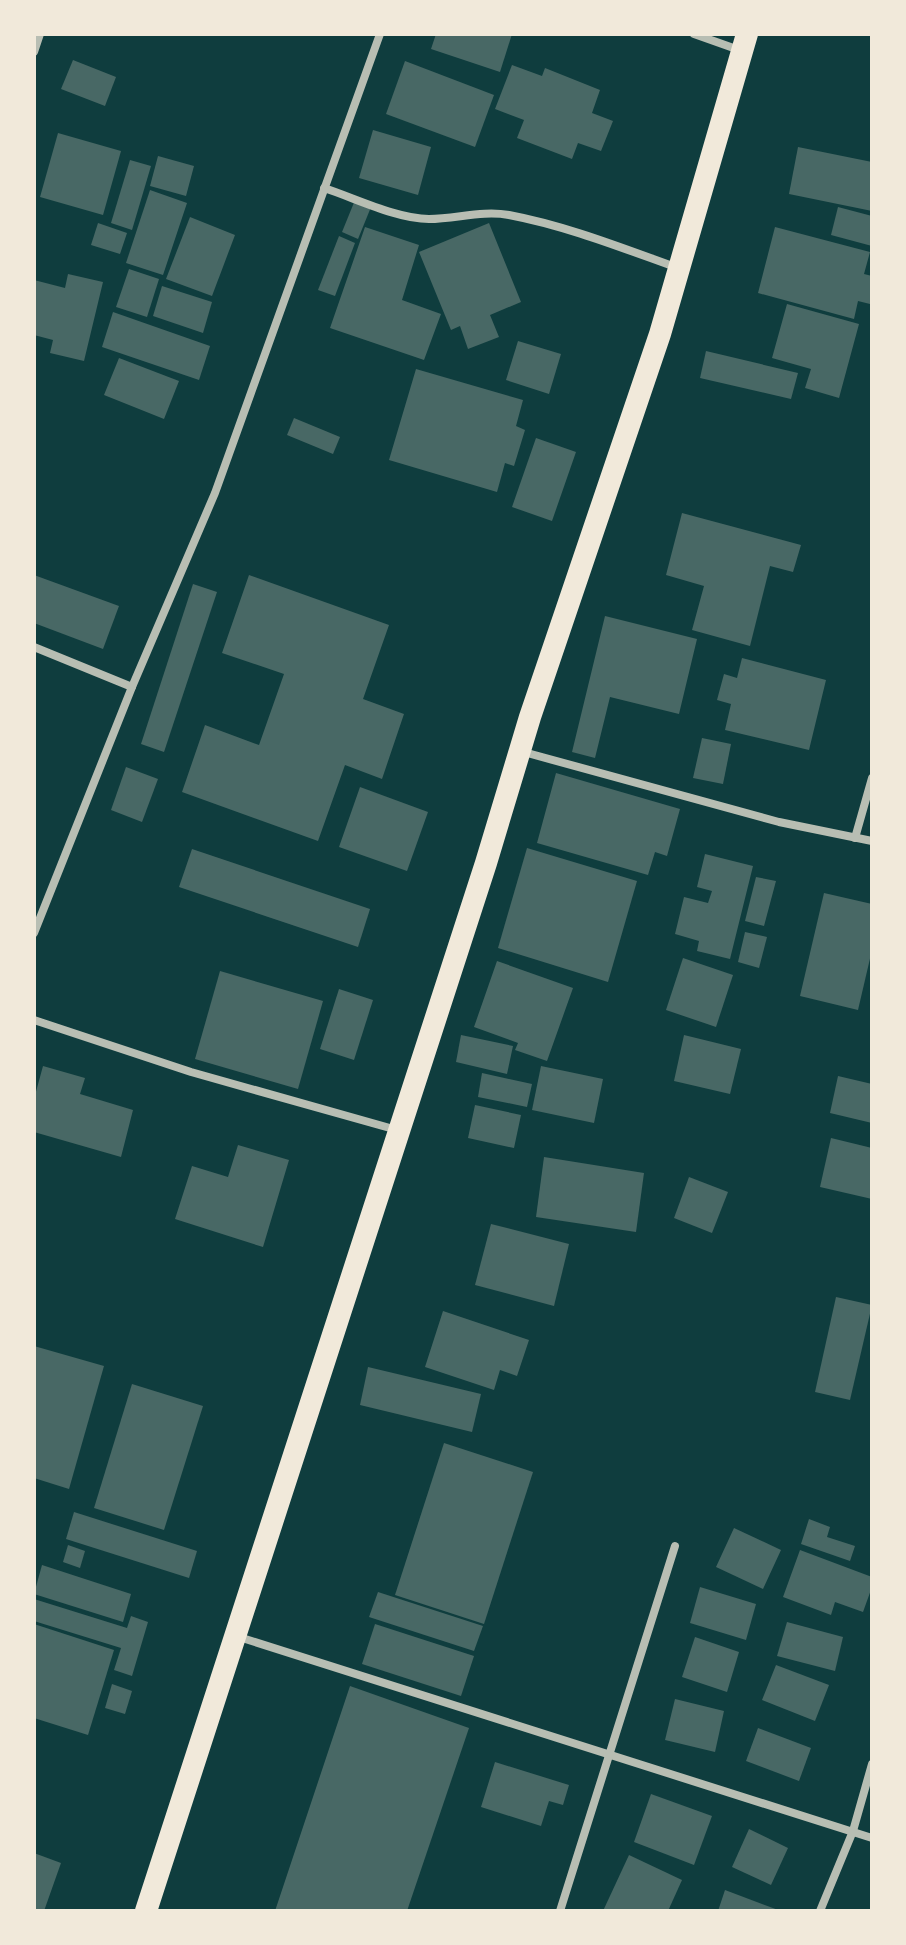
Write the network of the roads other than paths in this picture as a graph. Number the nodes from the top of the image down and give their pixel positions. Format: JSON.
{"nodes":[{"id":1,"x":40,"y":34,"type":"edge"},
{"id":2,"x":380,"y":34,"type":"edge"},
{"id":3,"x":694,"y":34,"type":"edge"},
{"id":4,"x":745,"y":42,"type":"edge"},
{"id":5,"x":34,"y":52,"type":"edge"},
{"id":6,"x":324,"y":188,"type":"junction"},
{"id":7,"x":678,"y":268,"type":"junction"},
{"id":8,"x":34,"y":647,"type":"edge"},
{"id":9,"x":132,"y":687,"type":"junction"},
{"id":10,"x":519,"y":750,"type":"junction"},
{"id":11,"x":872,"y":778,"type":"edge"},
{"id":12,"x":855,"y":838,"type":"junction"},
{"id":13,"x":872,"y":841,"type":"edge"},
{"id":14,"x":34,"y":933,"type":"edge"},
{"id":15,"x":34,"y":1020,"type":"edge"},
{"id":16,"x":399,"y":1131,"type":"junction"},
{"id":17,"x":675,"y":1546,"type":"dead end"},
{"id":18,"x":234,"y":1635,"type":"junction"},
{"id":19,"x":610,"y":1753,"type":"junction"},
{"id":20,"x":872,"y":1764,"type":"edge"},
{"id":21,"x":853,"y":1831,"type":"junction"},
{"id":22,"x":872,"y":1838,"type":"edge"},
{"id":23,"x":146,"y":1911,"type":"edge"},
{"id":24,"x":560,"y":1911,"type":"edge"},
{"id":25,"x":820,"y":1911,"type":"edge"}],
"edges":[{"from":1,"to":5,"type":"street"},
{"from":2,"to":6,"type":"street"},
{"from":3,"to":4,"type":"street"},
{"from":4,"to":7,"type":"highway"},
{"from":6,"to":7,"type":"street"},
{"from":6,"to":9,"type":"street"},
{"from":7,"to":10,"type":"highway"},
{"from":8,"to":9,"type":"street"},
{"from":9,"to":14,"type":"street"},
{"from":10,"to":12,"type":"street"},
{"from":10,"to":16,"type":"highway"},
{"from":11,"to":12,"type":"street"},
{"from":12,"to":13,"type":"street"},
{"from":15,"to":16,"type":"street"},
{"from":16,"to":18,"type":"highway"},
{"from":17,"to":19,"type":"street"},
{"from":18,"to":19,"type":"street"},
{"from":18,"to":23,"type":"highway"},
{"from":19,"to":21,"type":"street"},
{"from":19,"to":24,"type":"street"},
{"from":20,"to":21,"type":"street"},
{"from":21,"to":22,"type":"street"},
{"from":21,"to":25,"type":"street"}]}
